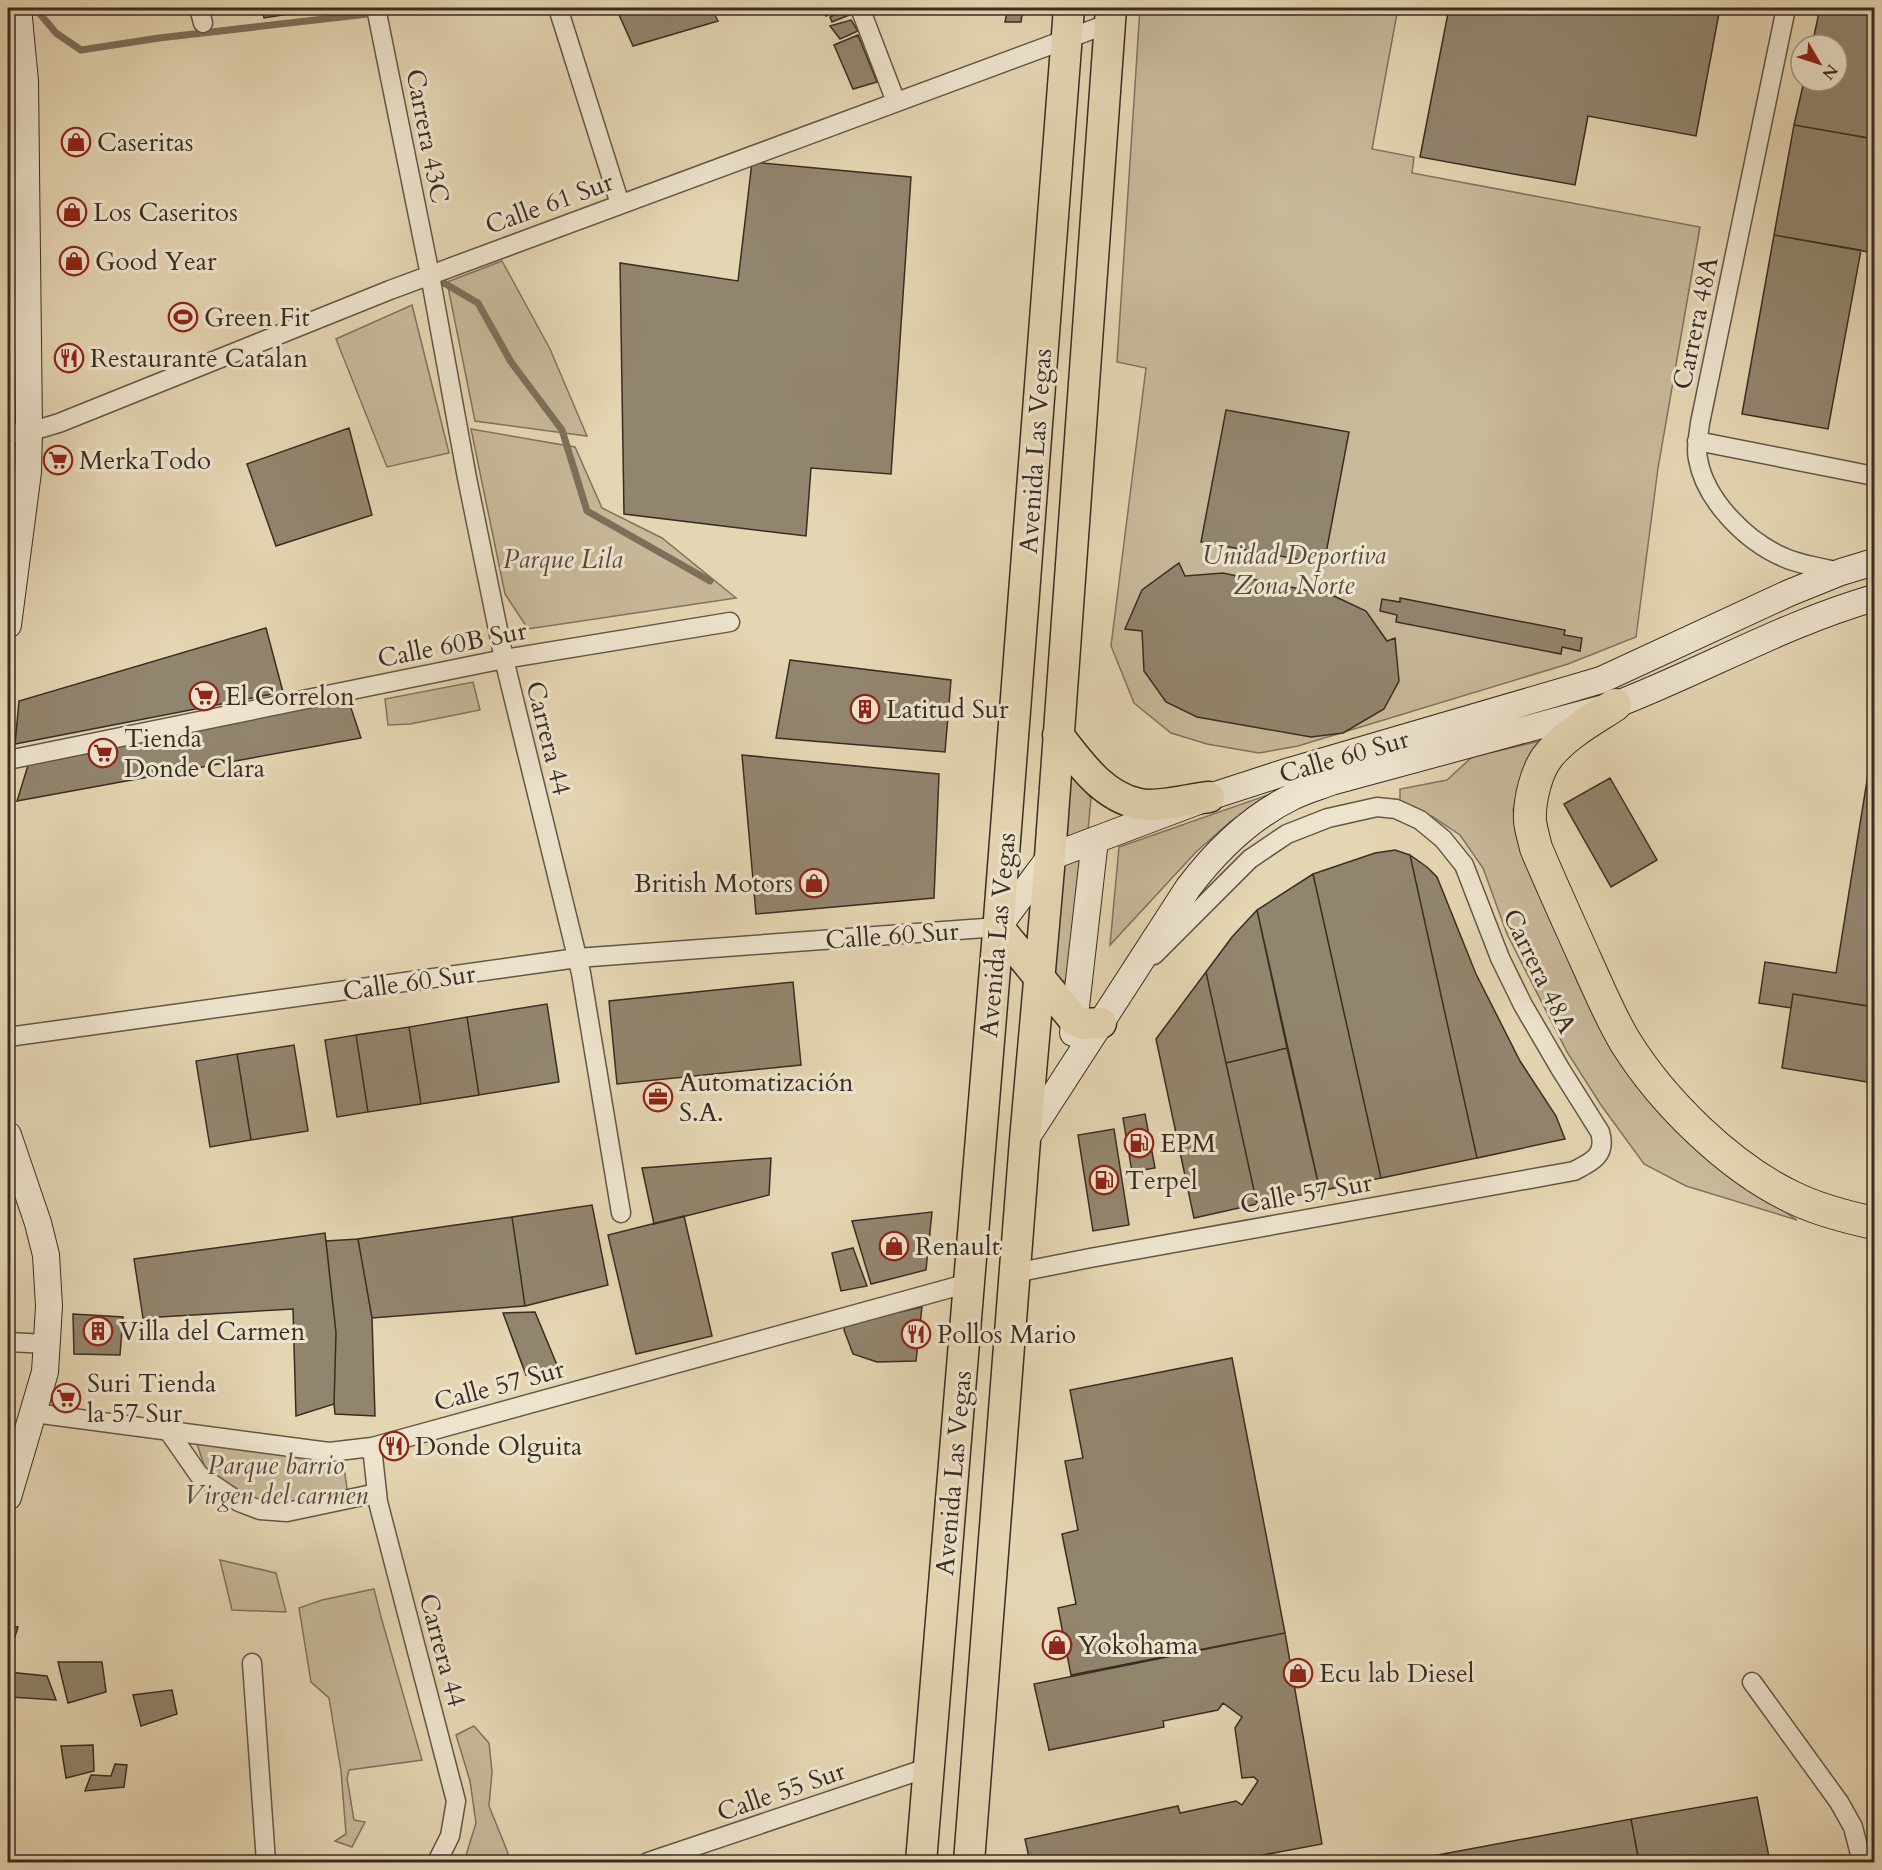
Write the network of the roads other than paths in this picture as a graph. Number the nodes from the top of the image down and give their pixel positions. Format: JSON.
{"nodes":[{"id":1,"x":18,"y":8,"type":"edge"},
{"id":2,"x":376,"y":8,"type":"edge"},
{"id":3,"x":558,"y":8,"type":"edge"},
{"id":4,"x":860,"y":8,"type":"edge"},
{"id":5,"x":1069,"y":8,"type":"edge"},
{"id":6,"x":1786,"y":8,"type":"edge"},
{"id":7,"x":1110,"y":15,"type":"edge"},
{"id":8,"x":1067,"y":39,"type":"junction"},
{"id":9,"x":896,"y":102,"type":"junction"},
{"id":10,"x":620,"y":204,"type":"junction"},
{"id":11,"x":430,"y":275,"type":"junction"},
{"id":12,"x":18,"y":432,"type":"edge"},
{"id":13,"x":1697,"y":441,"type":"junction"},
{"id":14,"x":1875,"y":476,"type":"edge"},
{"id":15,"x":1875,"y":562,"type":"edge"},
{"id":16,"x":1841,"y":572,"type":"junction"},
{"id":17,"x":1875,"y":598,"type":"edge"},
{"id":18,"x":730,"y":622,"type":"dead end"},
{"id":19,"x":8,"y":625,"type":"edge"},
{"id":20,"x":1019,"y":658,"type":"junction"},
{"id":21,"x":504,"y":659,"type":"junction"},
{"id":22,"x":1615,"y":705,"type":"junction"},
{"id":23,"x":1058,"y":735,"type":"junction"},
{"id":24,"x":8,"y":760,"type":"edge"},
{"id":25,"x":1209,"y":796,"type":"junction"},
{"id":26,"x":1053,"y":806,"type":"junction"},
{"id":27,"x":1420,"y":820,"type":"joint"},
{"id":28,"x":1095,"y":840,"type":"junction"},
{"id":29,"x":1050,"y":857,"type":"junction"},
{"id":30,"x":998,"y":927,"type":"junction"},
{"id":31,"x":577,"y":958,"type":"junction"},
{"id":32,"x":1039,"y":977,"type":"junction"},
{"id":33,"x":1126,"y":983,"type":"junction"},
{"id":34,"x":1088,"y":1022,"type":"junction"},
{"id":35,"x":8,"y":1037,"type":"edge"},
{"id":36,"x":8,"y":1135,"type":"edge"},
{"id":37,"x":1025,"y":1140,"type":"junction"},
{"id":38,"x":1600,"y":1152,"type":"joint"},
{"id":39,"x":621,"y":1212,"type":"dead end"},
{"id":40,"x":1875,"y":1223,"type":"edge"},
{"id":41,"x":1015,"y":1273,"type":"junction"},
{"id":42,"x":969,"y":1283,"type":"junction"},
{"id":43,"x":8,"y":1342,"type":"edge"},
{"id":44,"x":48,"y":1344,"type":"junction"},
{"id":45,"x":34,"y":1413,"type":"junction"},
{"id":46,"x":169,"y":1432,"type":"junction"},
{"id":47,"x":372,"y":1447,"type":"junction"},
{"id":48,"x":377,"y":1492,"type":"junction"},
{"id":49,"x":8,"y":1497,"type":"edge"},
{"id":50,"x":252,"y":1663,"type":"dead end"},
{"id":51,"x":1752,"y":1682,"type":"dead end"},
{"id":52,"x":930,"y":1767,"type":"junction"},
{"id":53,"x":266,"y":1863,"type":"edge"},
{"id":54,"x":437,"y":1863,"type":"edge"},
{"id":55,"x":648,"y":1863,"type":"edge"},
{"id":56,"x":921,"y":1863,"type":"edge"},
{"id":57,"x":969,"y":1863,"type":"edge"},
{"id":58,"x":1862,"y":1863,"type":"edge"}],
"edges":[{"from":1,"to":12,"type":"main road"},
{"from":2,"to":11,"type":"street","name":"Carrera 43C"},
{"from":3,"to":10,"type":"street"},
{"from":4,"to":9,"type":"street"},
{"from":5,"to":8,"type":"main road","name":"Avenida Las Vegas"},
{"from":6,"to":13,"type":"street","name":"Carrera 48A"},
{"from":7,"to":8,"type":"street","name":"Calle 61 Sur"},
{"from":7,"to":23,"type":"main road","name":"Avenida Las Vegas"},
{"from":8,"to":9,"type":"street","name":"Calle 61 Sur"},
{"from":8,"to":20,"type":"main road","name":"Avenida Las Vegas"},
{"from":9,"to":10,"type":"street","name":"Calle 61 Sur"},
{"from":10,"to":11,"type":"street","name":"Calle 61 Sur"},
{"from":11,"to":12,"type":"street","name":"Calle 61 Sur"},
{"from":11,"to":21,"type":"street","name":"Carrera 44"},
{"from":12,"to":19,"type":"main road"},
{"from":13,"to":14,"type":"street"},
{"from":13,"to":16,"type":"street","name":"Carrera 48A"},
{"from":15,"to":16,"type":"main road","name":"Calle 60 Sur"},
{"from":16,"to":25,"type":"main road","name":"Calle 60 Sur"},
{"from":17,"to":22,"type":"main road","name":"Calle 60 Sur"},
{"from":18,"to":21,"type":"street","name":"Calle 60B Sur"},
{"from":20,"to":26,"type":"main road"},
{"from":20,"to":30,"type":"main road","name":"Avenida Las Vegas"},
{"from":21,"to":24,"type":"street","name":"Calle 60B Sur"},
{"from":21,"to":31,"type":"street","name":"Carrera 44"},
{"from":22,"to":33,"type":"main road","name":"Calle 60 Sur"},
{"from":22,"to":40,"type":"highway"},
{"from":23,"to":25,"type":"main road"},
{"from":23,"to":26,"type":"main road","name":"Avenida Las Vegas"},
{"from":25,"to":28,"type":"main road","name":"Calle 60 Sur"},
{"from":26,"to":29,"type":"main road","name":"Avenida Las Vegas"},
{"from":27,"to":33,"type":"street","name":"Calle 60 Sur"},
{"from":27,"to":38,"type":"street","name":"Carrera 48A"},
{"from":28,"to":29,"type":"main road","name":"Calle 60 Sur"},
{"from":28,"to":34,"type":"main road"},
{"from":29,"to":30,"type":"main road"},
{"from":29,"to":32,"type":"main road","name":"Avenida Las Vegas"},
{"from":30,"to":31,"type":"street","name":"Calle 60 Sur"},
{"from":30,"to":32,"type":"main road"},
{"from":30,"to":42,"type":"main road","name":"Avenida Las Vegas"},
{"from":31,"to":35,"type":"street","name":"Calle 60 Sur"},
{"from":31,"to":39,"type":"street","name":"Carrera 44"},
{"from":32,"to":34,"type":"main road"},
{"from":32,"to":37,"type":"main road","name":"Avenida Las Vegas"},
{"from":33,"to":34,"type":"main road","name":"Calle 60 Sur"},
{"from":34,"to":37,"type":"main road"},
{"from":36,"to":44,"type":"main road"},
{"from":37,"to":41,"type":"main road","name":"Avenida Las Vegas"},
{"from":38,"to":41,"type":"street","name":"Calle 57 Sur"},
{"from":41,"to":57,"type":"main road","name":"Avenida Las Vegas"},
{"from":42,"to":47,"type":"street","name":"Calle 57 Sur"},
{"from":42,"to":52,"type":"main road","name":"Avenida Las Vegas"},
{"from":43,"to":44,"type":"street"},
{"from":44,"to":45,"type":"main road"},
{"from":45,"to":46,"type":"street","name":"Calle 57 Sur"},
{"from":45,"to":49,"type":"main road"},
{"from":46,"to":47,"type":"street","name":"Calle 57 Sur"},
{"from":46,"to":48,"type":"street"},
{"from":47,"to":48,"type":"street","name":"Carrera 44"},
{"from":48,"to":54,"type":"street","name":"Carrera 44"},
{"from":50,"to":53,"type":"street"},
{"from":51,"to":58,"type":"street"},
{"from":52,"to":55,"type":"street","name":"Calle 55 Sur"},
{"from":52,"to":56,"type":"main road","name":"Avenida Las Vegas"}]}
